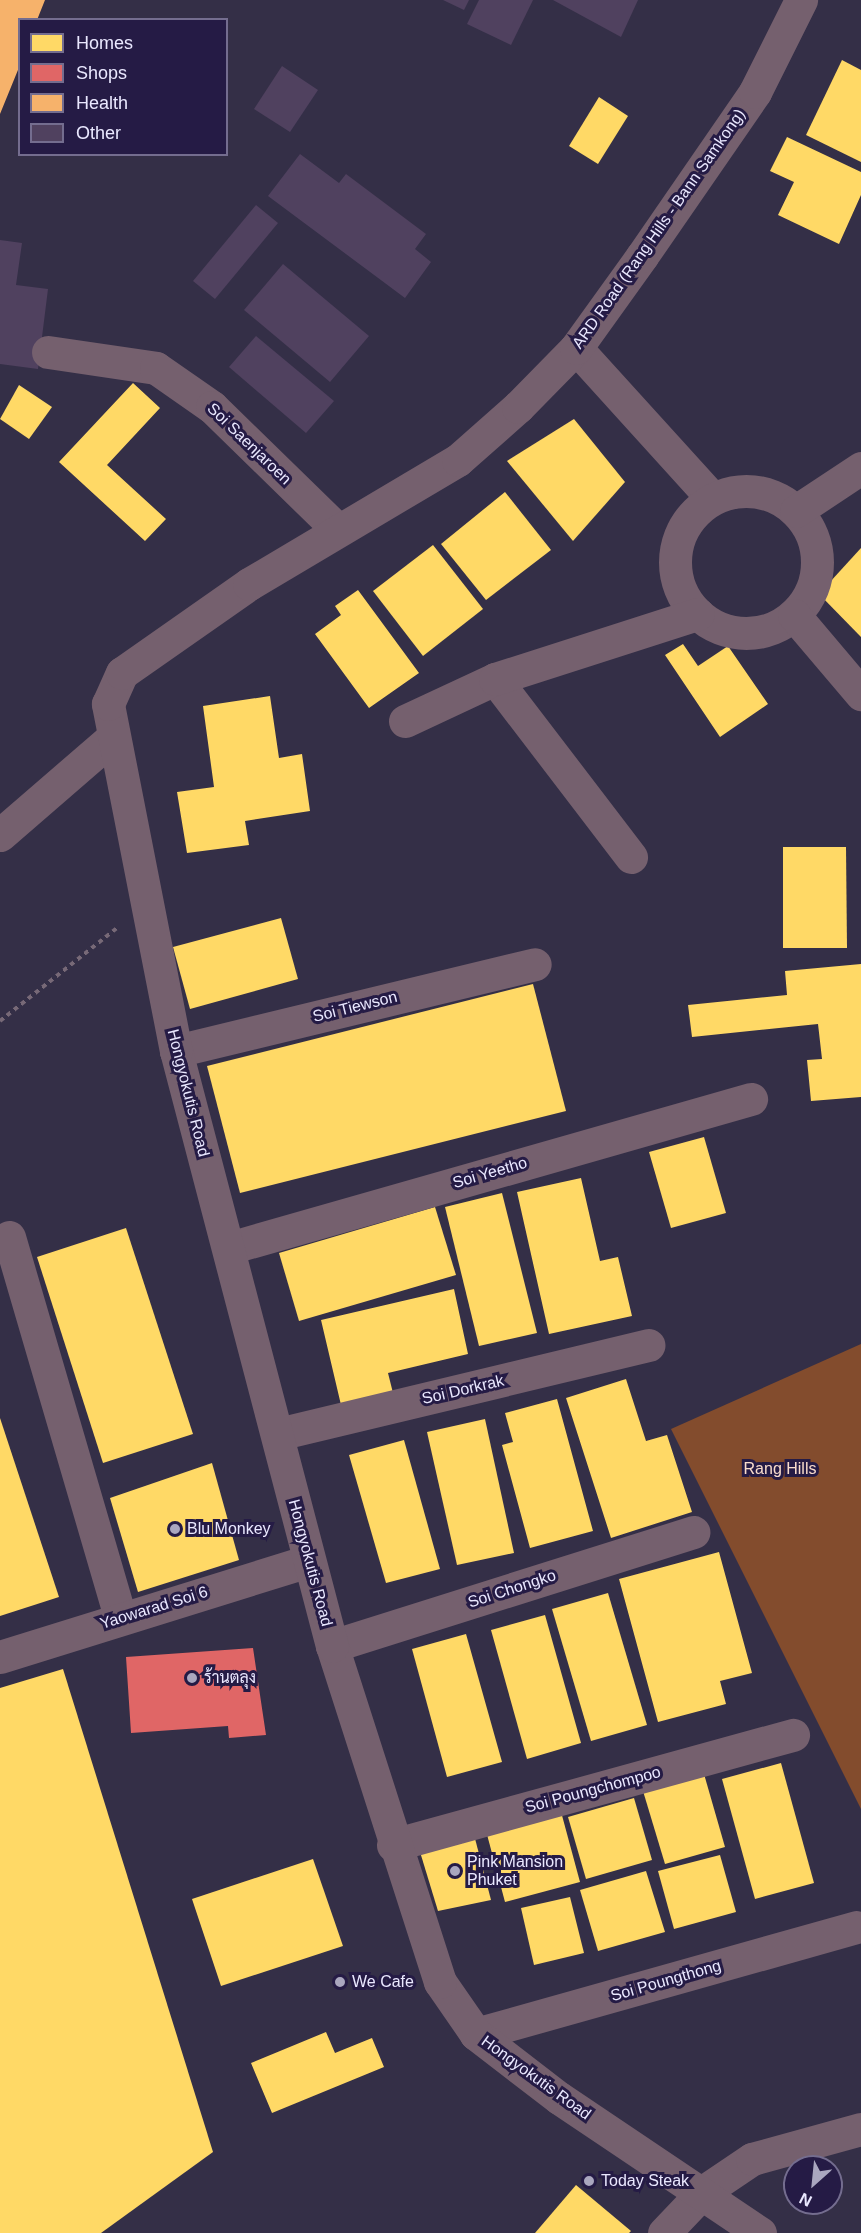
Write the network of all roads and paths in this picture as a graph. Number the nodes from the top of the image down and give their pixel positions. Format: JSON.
{"nodes":[{"id":1,"x":801,"y":0,"type":"edge"},
{"id":2,"x":576,"y":348,"type":"junction"},
{"id":3,"x":48,"y":352,"type":"dead end"},
{"id":4,"x":861,"y":468,"type":"edge"},
{"id":5,"x":712,"y":498,"type":"junction"},
{"id":6,"x":796,"y":511,"type":"junction"},
{"id":7,"x":337,"y":529,"type":"junction"},
{"id":8,"x":698,"y":614,"type":"junction"},
{"id":9,"x":794,"y":615,"type":"junction"},
{"id":10,"x":495,"y":679,"type":"junction"},
{"id":11,"x":861,"y":694,"type":"edge"},
{"id":12,"x":405,"y":722,"type":"dead end"},
{"id":13,"x":112,"y":738,"type":"junction"},
{"id":14,"x":0,"y":835,"type":"edge"},
{"id":15,"x":632,"y":857,"type":"dead end"},
{"id":16,"x":146,"y":906,"type":"junction"},
{"id":17,"x":535,"y":964,"type":"dead end"},
{"id":18,"x":0,"y":1021,"type":"edge"},
{"id":19,"x":176,"y":1050,"type":"junction"},
{"id":20,"x":751,"y":1099,"type":"dead end"},
{"id":21,"x":9,"y":1237,"type":"dead end"},
{"id":22,"x":229,"y":1248,"type":"junction"},
{"id":23,"x":648,"y":1346,"type":"dead end"},
{"id":24,"x":278,"y":1434,"type":"junction"},
{"id":25,"x":693,"y":1532,"type":"dead end"},
{"id":26,"x":308,"y":1561,"type":"junction"},
{"id":27,"x":120,"y":1617,"type":"junction"},
{"id":28,"x":332,"y":1646,"type":"junction"},
{"id":29,"x":0,"y":1657,"type":"edge"},
{"id":30,"x":793,"y":1736,"type":"dead end"},
{"id":31,"x":393,"y":1845,"type":"junction"},
{"id":32,"x":856,"y":1927,"type":"dead end"},
{"id":33,"x":477,"y":2034,"type":"junction"},
{"id":34,"x":861,"y":2129,"type":"edge"},
{"id":35,"x":703,"y":2192,"type":"junction"},
{"id":36,"x":664,"y":2233,"type":"edge"},
{"id":37,"x":760,"y":2233,"type":"edge"}],
"edges":[{"from":1,"to":2,"type":"street","name":"ARD Road (Rang Hills - Bann Samkong)"},
{"from":2,"to":5,"type":"street"},
{"from":2,"to":7,"type":"street","name":"ARD Road (Rang Hills - Bann Samkong)"},
{"from":3,"to":7,"type":"street","name":"Soi Saenjaroen"},
{"from":4,"to":6,"type":"street"},
{"from":5,"to":6,"type":"street"},
{"from":5,"to":8,"type":"street"},
{"from":6,"to":9,"type":"street"},
{"from":7,"to":13,"type":"street","name":"ARD Road (Rang Hills - Bann Samkong)"},
{"from":8,"to":9,"type":"street"},
{"from":8,"to":10,"type":"street"},
{"from":9,"to":11,"type":"street"},
{"from":10,"to":12,"type":"street"},
{"from":10,"to":15,"type":"street"},
{"from":13,"to":14,"type":"street"},
{"from":13,"to":16,"type":"street","name":"Hongyokutis Road"},
{"from":16,"to":18,"type":"path"},
{"from":16,"to":19,"type":"street","name":"Hongyokutis Road"},
{"from":17,"to":19,"type":"street","name":"Soi Tiewson"},
{"from":19,"to":22,"type":"street","name":"Hongyokutis Road"},
{"from":20,"to":22,"type":"street","name":"Soi Yeetho"},
{"from":21,"to":27,"type":"street"},
{"from":22,"to":24,"type":"street","name":"Hongyokutis Road"},
{"from":23,"to":24,"type":"street","name":"Soi Dorkrak"},
{"from":24,"to":26,"type":"street","name":"Hongyokutis Road"},
{"from":25,"to":28,"type":"street","name":"Soi Chongko"},
{"from":26,"to":27,"type":"street","name":"Yaowarad Soi 6"},
{"from":26,"to":28,"type":"street","name":"Hongyokutis Road"},
{"from":27,"to":29,"type":"street","name":"Yaowarad Soi 6"},
{"from":28,"to":31,"type":"street","name":"Hongyokutis Road"},
{"from":30,"to":31,"type":"street","name":"Soi Poungchompoo"},
{"from":31,"to":33,"type":"street","name":"Hongyokutis Road"},
{"from":32,"to":33,"type":"street","name":"Soi Poungthong"},
{"from":33,"to":35,"type":"street","name":"Hongyokutis Road"},
{"from":34,"to":35,"type":"street"},
{"from":35,"to":36,"type":"street"},
{"from":35,"to":37,"type":"street","name":"Hongyokutis Road"}]}
